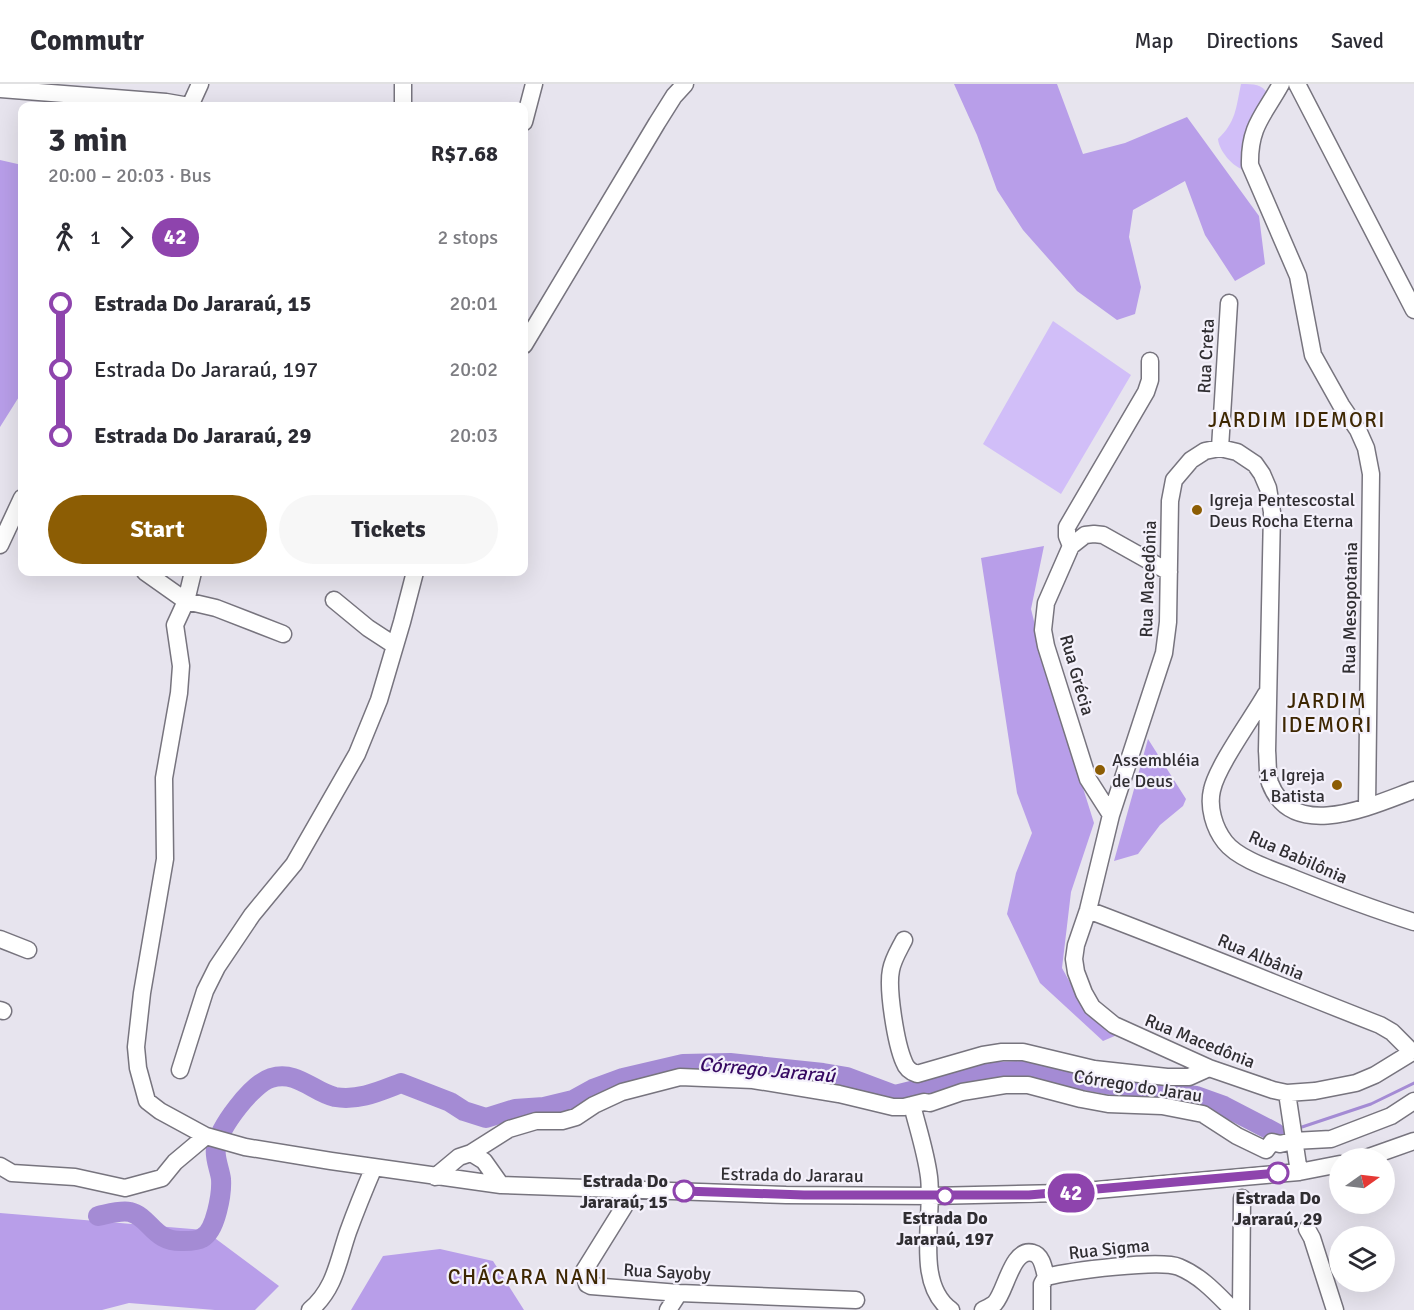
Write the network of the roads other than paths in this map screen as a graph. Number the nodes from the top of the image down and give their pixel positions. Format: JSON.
{"nodes":[{"id":1,"x":201,"y":84,"type":"edge"},
{"id":2,"x":403,"y":84,"type":"edge"},
{"id":3,"x":534,"y":84,"type":"edge"},
{"id":4,"x":685,"y":84,"type":"edge"},
{"id":5,"x":1281,"y":84,"type":"edge"},
{"id":6,"x":1297,"y":84,"type":"edge"},
{"id":7,"x":0,"y":89,"type":"edge"},
{"id":8,"x":94,"y":90,"type":"edge"},
{"id":9,"x":166,"y":102,"type":"edge"},
{"id":10,"x":191,"y":102,"type":"edge"},
{"id":11,"x":403,"y":102,"type":"edge"},
{"id":12,"x":528,"y":107,"type":"edge"},
{"id":13,"x":1229,"y":303,"type":"dead end"},
{"id":14,"x":1414,"y":310,"type":"edge"},
{"id":15,"x":528,"y":338,"type":"edge"},
{"id":16,"x":1150,"y":361,"type":"dead end"},
{"id":17,"x":1220,"y":447,"type":"junction"},
{"id":18,"x":18,"y":515,"type":"edge"},
{"id":19,"x":0,"y":545,"type":"edge"},
{"id":20,"x":1071,"y":546,"type":"junction"},
{"id":21,"x":1169,"y":572,"type":"junction"},
{"id":22,"x":151,"y":576,"type":"edge"},
{"id":23,"x":192,"y":576,"type":"edge"},
{"id":24,"x":414,"y":576,"type":"edge"},
{"id":25,"x":334,"y":600,"type":"dead end"},
{"id":26,"x":186,"y":601,"type":"junction"},
{"id":27,"x":283,"y":634,"type":"dead end"},
{"id":28,"x":394,"y":645,"type":"junction"},
{"id":29,"x":1267,"y":694,"type":"junction"},
{"id":30,"x":1239,"y":739,"type":"junction"},
{"id":31,"x":1267,"y":751,"type":"junction"},
{"id":32,"x":1414,"y":790,"type":"edge"},
{"id":33,"x":1367,"y":807,"type":"junction"},
{"id":34,"x":1111,"y":815,"type":"junction"},
{"id":35,"x":1088,"y":910,"type":"junction"},
{"id":36,"x":1414,"y":922,"type":"edge"},
{"id":37,"x":0,"y":939,"type":"edge"},
{"id":38,"x":904,"y":940,"type":"dead end"},
{"id":39,"x":28,"y":950,"type":"dead end"},
{"id":40,"x":1412,"y":1051,"type":"edge"},
{"id":41,"x":1209,"y":1068,"type":"junction"},
{"id":42,"x":180,"y":1070,"type":"dead end"},
{"id":43,"x":1287,"y":1093,"type":"junction"},
{"id":44,"x":1414,"y":1101,"type":"edge"},
{"id":45,"x":912,"y":1105,"type":"junction"},
{"id":46,"x":211,"y":1137,"type":"junction"},
{"id":47,"x":1293,"y":1141,"type":"junction"},
{"id":48,"x":1414,"y":1142,"type":"edge"},
{"id":49,"x":1395,"y":1148,"type":"edge"},
{"id":50,"x":471,"y":1153,"type":"junction"},
{"id":51,"x":1329,"y":1166,"type":"edge"},
{"id":52,"x":374,"y":1167,"type":"junction"},
{"id":53,"x":4,"y":1172,"type":"edge"},
{"id":54,"x":1299,"y":1172,"type":"junction"},
{"id":55,"x":435,"y":1177,"type":"junction"},
{"id":56,"x":501,"y":1185,"type":"junction"},
{"id":57,"x":635,"y":1189,"type":"junction"},
{"id":58,"x":931,"y":1196,"type":"junction"},
{"id":59,"x":1242,"y":1198,"type":"dead end"},
{"id":60,"x":1307,"y":1229,"type":"dead end"},
{"id":61,"x":1046,"y":1277,"type":"junction"},
{"id":62,"x":679,"y":1293,"type":"junction"},
{"id":63,"x":856,"y":1300,"type":"dead end"},
{"id":64,"x":310,"y":1310,"type":"edge"},
{"id":65,"x":668,"y":1310,"type":"edge"},
{"id":66,"x":951,"y":1310,"type":"edge"},
{"id":67,"x":983,"y":1310,"type":"edge"},
{"id":68,"x":1042,"y":1310,"type":"edge"},
{"id":69,"x":1233,"y":1310,"type":"edge"},
{"id":70,"x":1241,"y":1310,"type":"edge"},
{"id":71,"x":1335,"y":1310,"type":"edge"}],
"edges":[{"from":1,"to":10,"type":"street"},
{"from":2,"to":11,"type":"street"},
{"from":3,"to":12,"type":"street"},
{"from":4,"to":15,"type":"street"},
{"from":5,"to":33,"type":"street","name":"Rua Mesopotania"},
{"from":6,"to":14,"type":"street"},
{"from":7,"to":8,"type":"street"},
{"from":8,"to":9,"type":"street"},
{"from":13,"to":17,"type":"street","name":"Rua Creta"},
{"from":16,"to":20,"type":"street"},
{"from":17,"to":21,"type":"street","name":"Rua Macedônia"},
{"from":17,"to":29,"type":"street"},
{"from":18,"to":19,"type":"street"},
{"from":20,"to":21,"type":"street"},
{"from":20,"to":34,"type":"street","name":"Rua Grécia"},
{"from":21,"to":34,"type":"street","name":"Rua Macedônia"},
{"from":22,"to":26,"type":"street"},
{"from":23,"to":26,"type":"street","name":"Estrada do Jararau"},
{"from":24,"to":28,"type":"street"},
{"from":25,"to":28,"type":"street"},
{"from":26,"to":27,"type":"street"},
{"from":26,"to":46,"type":"street","name":"Estrada do Jararau"},
{"from":28,"to":42,"type":"street"},
{"from":29,"to":30,"type":"street","name":"Rua Babilônia"},
{"from":29,"to":31,"type":"street"},
{"from":30,"to":31,"type":"street"},
{"from":30,"to":36,"type":"street","name":"Rua Babilônia"},
{"from":31,"to":33,"type":"street"},
{"from":32,"to":33,"type":"street"},
{"from":34,"to":35,"type":"street","name":"Rua Macedônia"},
{"from":35,"to":40,"type":"street","name":"Rua Albânia"},
{"from":35,"to":41,"type":"street","name":"Rua Macedônia"},
{"from":37,"to":39,"type":"street"},
{"from":38,"to":41,"type":"street"},
{"from":40,"to":43,"type":"street","name":"Rua Macedônia"},
{"from":41,"to":43,"type":"street","name":"Rua Macedônia"},
{"from":43,"to":47,"type":"street"},
{"from":44,"to":47,"type":"street"},
{"from":45,"to":47,"type":"street","name":"Córrego do Jarau"},
{"from":45,"to":50,"type":"street","name":"Córrego do Jarau"},
{"from":45,"to":58,"type":"street"},
{"from":46,"to":52,"type":"street","name":"Estrada do Jararau"},
{"from":46,"to":53,"type":"street"},
{"from":47,"to":54,"type":"street"},
{"from":48,"to":49,"type":"street"},
{"from":50,"to":55,"type":"street","name":"Córrego do Jarau"},
{"from":50,"to":56,"type":"street"},
{"from":51,"to":54,"type":"street","name":"Estrada do Jararau"},
{"from":52,"to":55,"type":"street","name":"Estrada do Jararau"},
{"from":52,"to":64,"type":"street"},
{"from":54,"to":58,"type":"street","name":"Estrada do Jararau"},
{"from":55,"to":56,"type":"street","name":"Estrada do Jararau"},
{"from":56,"to":57,"type":"street","name":"Estrada do Jararau"},
{"from":57,"to":58,"type":"street","name":"Estrada do Jararau"},
{"from":57,"to":62,"type":"street","name":"Rua Sayoby"},
{"from":58,"to":66,"type":"street"},
{"from":59,"to":70,"type":"street"},
{"from":60,"to":71,"type":"street"},
{"from":61,"to":67,"type":"street"},
{"from":61,"to":68,"type":"street"},
{"from":61,"to":69,"type":"street","name":"Rua Sigma"},
{"from":62,"to":63,"type":"street","name":"Rua Sayoby"},
{"from":62,"to":65,"type":"street"}]}
